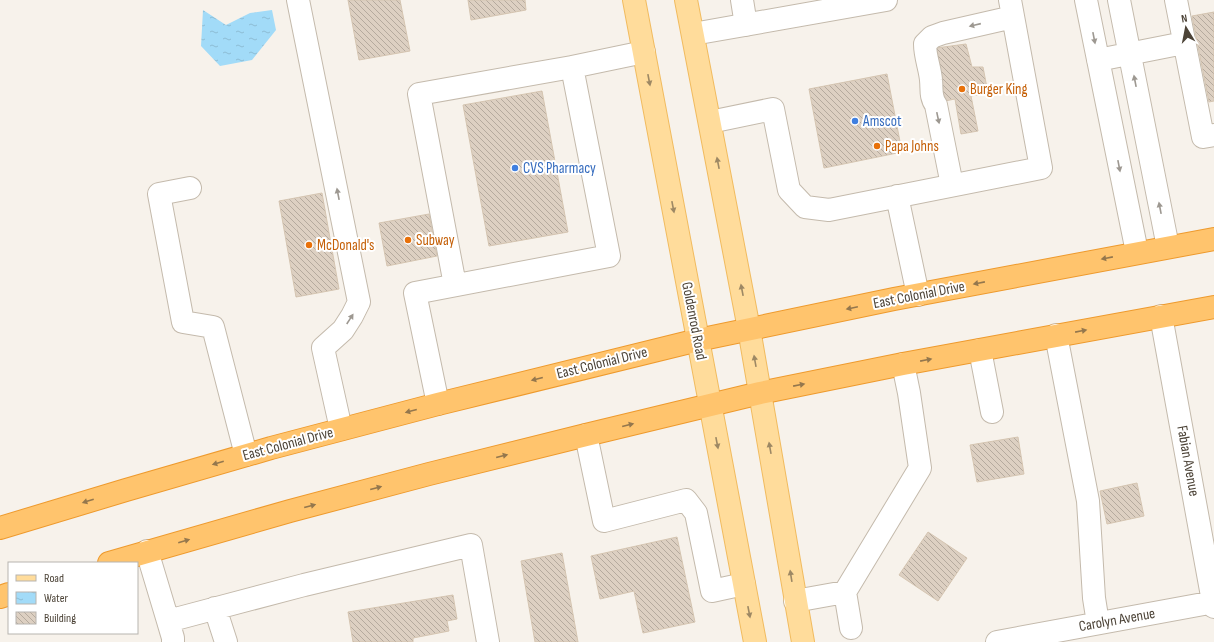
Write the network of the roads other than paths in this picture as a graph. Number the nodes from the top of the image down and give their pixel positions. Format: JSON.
{"nodes":[{"id":1,"x":298,"y":0,"type":"edge"},
{"id":2,"x":634,"y":0,"type":"edge"},
{"id":3,"x":686,"y":0,"type":"edge"},
{"id":4,"x":742,"y":0,"type":"edge"},
{"id":5,"x":886,"y":0,"type":"edge"},
{"id":6,"x":1086,"y":0,"type":"edge"},
{"id":7,"x":1118,"y":0,"type":"edge"},
{"id":8,"x":1176,"y":0,"type":"edge"},
{"id":9,"x":1011,"y":8,"type":"edge"},
{"id":10,"x":746,"y":25,"type":"junction"},
{"id":11,"x":693,"y":34,"type":"junction"},
{"id":12,"x":1184,"y":43,"type":"junction"},
{"id":13,"x":644,"y":52,"type":"junction"},
{"id":14,"x":1129,"y":53,"type":"junction"},
{"id":15,"x":1098,"y":60,"type":"junction"},
{"id":16,"x":572,"y":67,"type":"junction"},
{"id":17,"x":710,"y":122,"type":"junction"},
{"id":18,"x":1214,"y":135,"type":"edge"},
{"id":19,"x":952,"y":185,"type":"junction"},
{"id":20,"x":190,"y":188,"type":"dead end"},
{"id":21,"x":897,"y":196,"type":"junction"},
{"id":22,"x":1214,"y":238,"type":"edge"},
{"id":23,"x":1168,"y":247,"type":"junction"},
{"id":24,"x":1136,"y":252,"type":"junction"},
{"id":25,"x":455,"y":285,"type":"junction"},
{"id":26,"x":918,"y":295,"type":"junction"},
{"id":27,"x":1214,"y":307,"type":"edge"},
{"id":28,"x":1161,"y":316,"type":"junction"},
{"id":29,"x":749,"y":329,"type":"junction"},
{"id":30,"x":1056,"y":335,"type":"junction"},
{"id":31,"x":698,"y":340,"type":"junction"},
{"id":32,"x":980,"y":350,"type":"junction"},
{"id":33,"x":903,"y":364,"type":"junction"},
{"id":34,"x":760,"y":393,"type":"junction"},
{"id":35,"x":438,"y":404,"type":"junction"},
{"id":36,"x":710,"y":405,"type":"junction"},
{"id":37,"x":992,"y":412,"type":"dead end"},
{"id":38,"x":341,"y":429,"type":"junction"},
{"id":39,"x":586,"y":435,"type":"junction"},
{"id":40,"x":246,"y":455,"type":"junction"},
{"id":41,"x":0,"y":528,"type":"edge"},
{"id":42,"x":1207,"y":530,"type":"edge"},
{"id":43,"x":147,"y":551,"type":"junction"},
{"id":44,"x":112,"y":562,"type":"edge"},
{"id":45,"x":744,"y":584,"type":"junction"},
{"id":46,"x":845,"y":592,"type":"junction"},
{"id":47,"x":795,"y":601,"type":"junction"},
{"id":48,"x":1214,"y":604,"type":"edge"},
{"id":49,"x":215,"y":608,"type":"junction"},
{"id":50,"x":168,"y":621,"type":"junction"},
{"id":51,"x":1098,"y":623,"type":"junction"},
{"id":52,"x":852,"y":628,"type":"dead end"},
{"id":53,"x":173,"y":642,"type":"edge"},
{"id":54,"x":226,"y":642,"type":"edge"},
{"id":55,"x":488,"y":642,"type":"edge"},
{"id":56,"x":755,"y":642,"type":"edge"},
{"id":57,"x":802,"y":642,"type":"edge"},
{"id":58,"x":997,"y":642,"type":"edge"}],
"edges":[{"from":38,"to":1,"type":"street","one_way":true},
{"from":2,"to":13,"type":"main road","name":"Goldenrod Road"},
{"from":3,"to":11,"type":"main road"},
{"from":4,"to":10,"type":"street"},
{"from":5,"to":10,"type":"street"},
{"from":6,"to":15,"type":"street","one_way":true},
{"from":7,"to":14,"type":"street"},
{"from":8,"to":12,"type":"street"},
{"from":9,"to":19,"type":"street","one_way":true},
{"from":9,"to":19,"type":"street"},
{"from":10,"to":11,"type":"street"},
{"from":11,"to":17,"type":"main road"},
{"from":12,"to":14,"type":"street"},
{"from":12,"to":18,"type":"street"},
{"from":13,"to":16,"type":"street"},
{"from":13,"to":31,"type":"main road","name":"Goldenrod Road","one_way":true},
{"from":14,"to":15,"type":"street"},
{"from":23,"to":14,"type":"street","one_way":true},
{"from":15,"to":24,"type":"street","one_way":true},
{"from":16,"to":25,"type":"street"},
{"from":16,"to":25,"type":"street"},
{"from":17,"to":21,"type":"street"},
{"from":29,"to":17,"type":"main road","one_way":true},
{"from":19,"to":21,"type":"street"},
{"from":20,"to":40,"type":"street"},
{"from":21,"to":26,"type":"street"},
{"from":22,"to":23,"type":"highway","name":"East Colonial Drive"},
{"from":23,"to":24,"type":"highway","name":"East Colonial Drive"},
{"from":24,"to":26,"type":"highway","name":"East Colonial Drive","one_way":true},
{"from":25,"to":35,"type":"street"},
{"from":26,"to":29,"type":"highway","name":"East Colonial Drive","one_way":true},
{"from":27,"to":28,"type":"highway"},
{"from":30,"to":28,"type":"highway","one_way":true},
{"from":28,"to":42,"type":"street","name":"Fabian Avenue"},
{"from":29,"to":31,"type":"highway","name":"East Colonial Drive"},
{"from":34,"to":29,"type":"main road","one_way":true},
{"from":30,"to":32,"type":"highway"},
{"from":30,"to":51,"type":"street"},
{"from":31,"to":35,"type":"highway","name":"East Colonial Drive","one_way":true},
{"from":31,"to":36,"type":"main road","name":"Goldenrod Road"},
{"from":33,"to":32,"type":"highway","one_way":true},
{"from":32,"to":37,"type":"street"},
{"from":34,"to":33,"type":"highway","one_way":true},
{"from":33,"to":46,"type":"street"},
{"from":34,"to":36,"type":"highway"},
{"from":47,"to":34,"type":"main road","one_way":true},
{"from":35,"to":38,"type":"highway","name":"East Colonial Drive","one_way":true},
{"from":39,"to":36,"type":"highway","one_way":true},
{"from":36,"to":45,"type":"main road","name":"Goldenrod Road","one_way":true},
{"from":38,"to":40,"type":"highway","name":"East Colonial Drive"},
{"from":43,"to":39,"type":"highway","one_way":true},
{"from":39,"to":45,"type":"street"},
{"from":40,"to":41,"type":"highway","name":"East Colonial Drive","one_way":true},
{"from":42,"to":48,"type":"street","name":"Fabian Avenue"},
{"from":43,"to":44,"type":"highway"},
{"from":43,"to":50,"type":"street"},
{"from":45,"to":56,"type":"main road","name":"Goldenrod Road","one_way":true},
{"from":46,"to":47,"type":"street"},
{"from":46,"to":52,"type":"street"},
{"from":47,"to":57,"type":"main road"},
{"from":48,"to":51,"type":"street","name":"Carolyn Avenue"},
{"from":49,"to":50,"type":"street"},
{"from":49,"to":54,"type":"street"},
{"from":49,"to":55,"type":"street"},
{"from":50,"to":53,"type":"street"},
{"from":51,"to":58,"type":"street","name":"Carolyn Avenue"}]}
